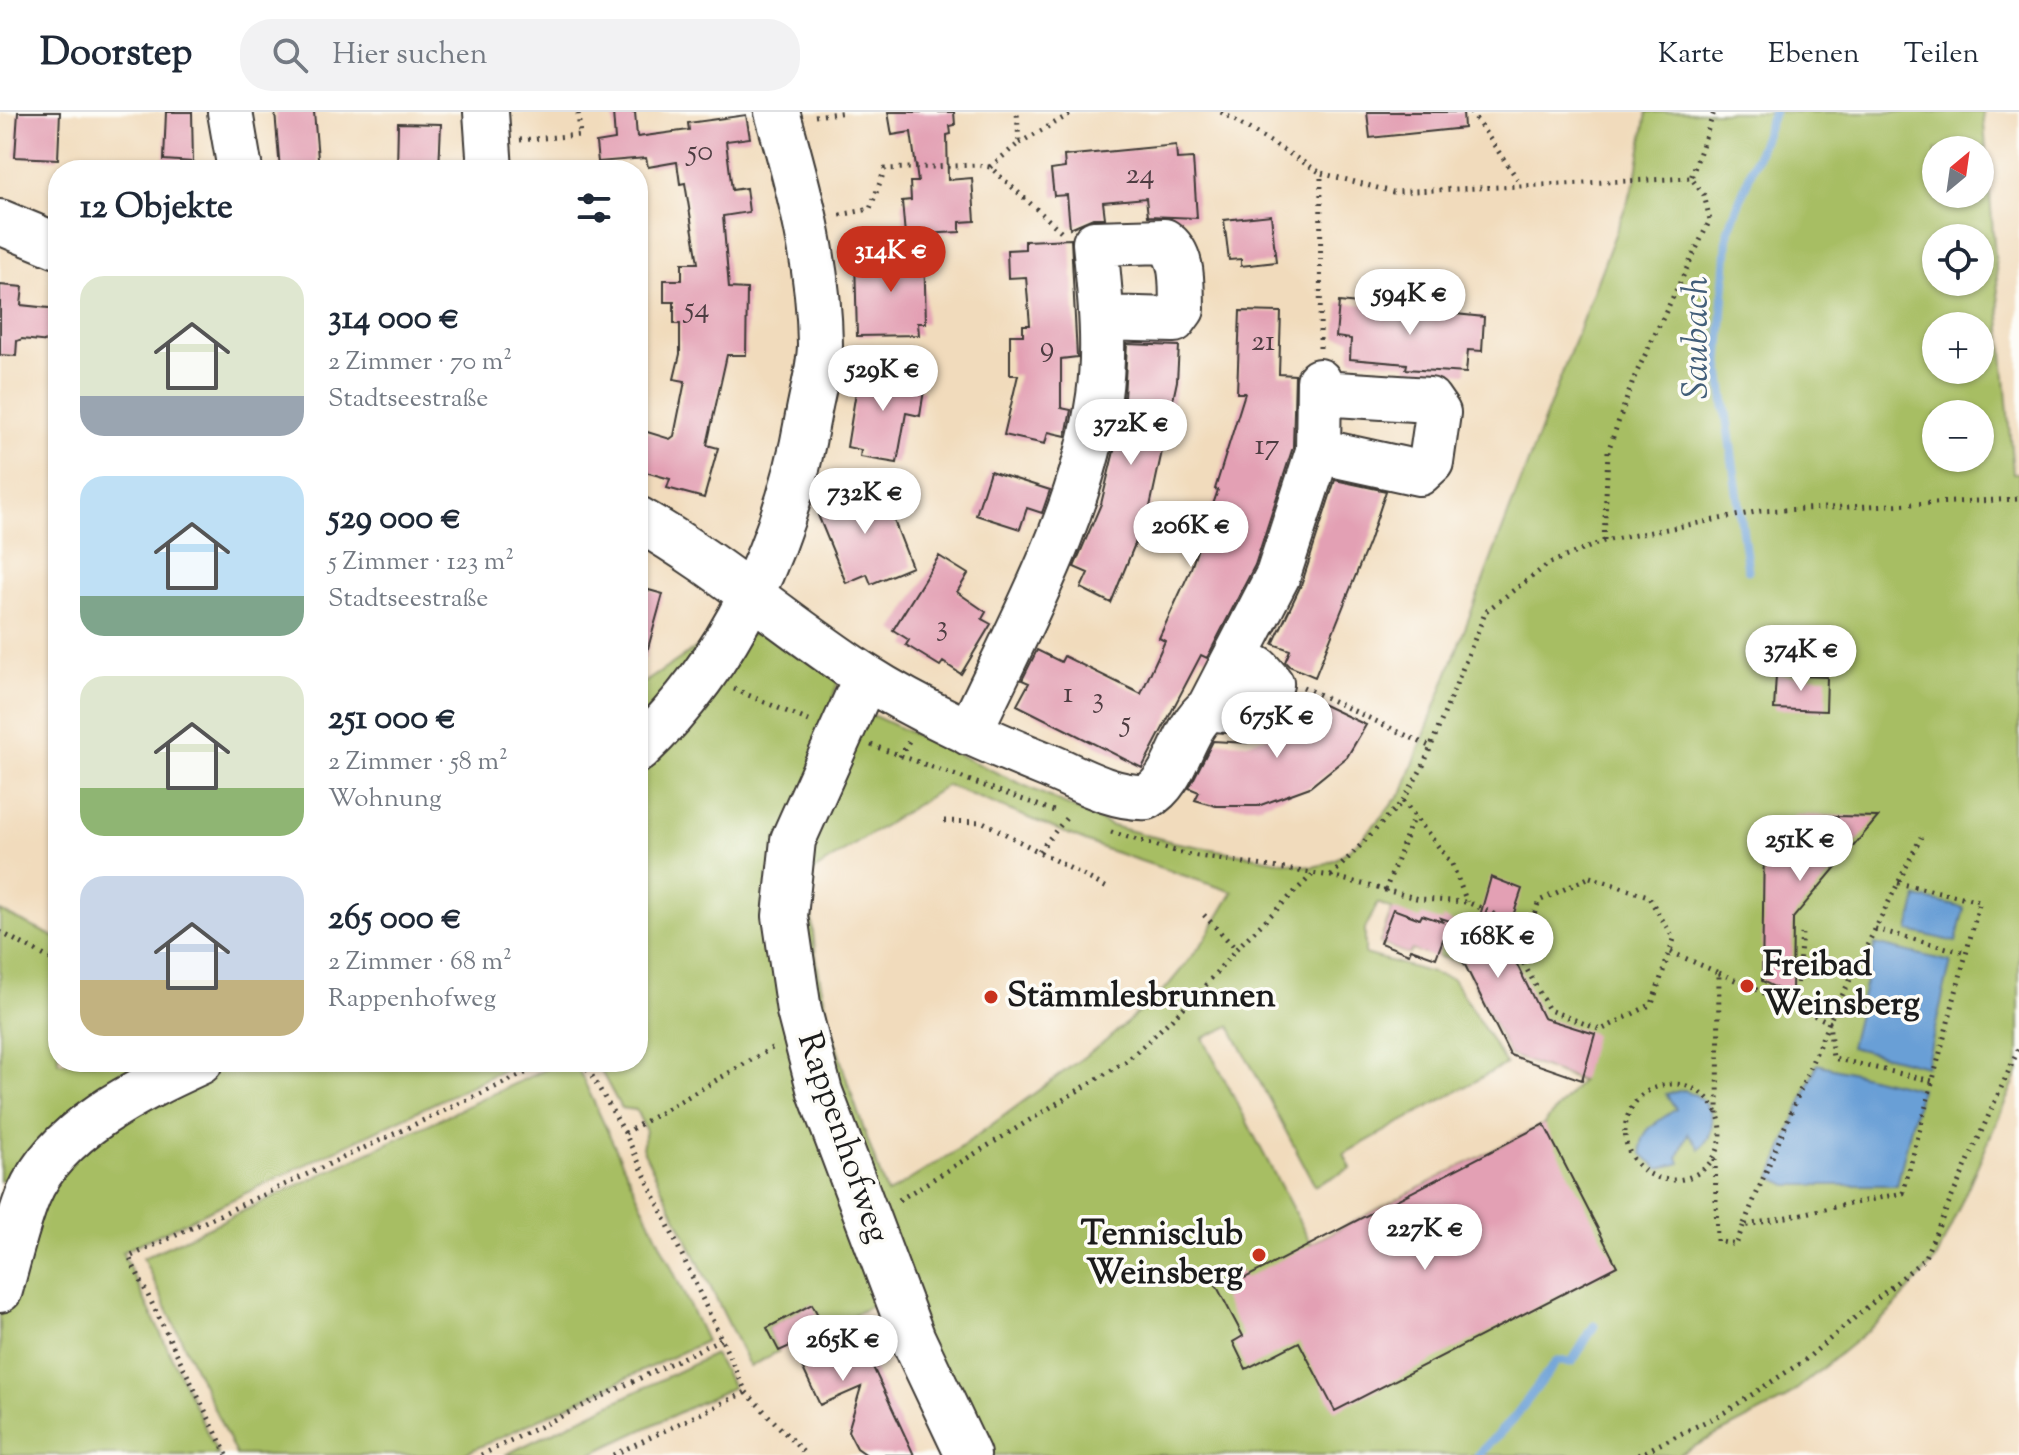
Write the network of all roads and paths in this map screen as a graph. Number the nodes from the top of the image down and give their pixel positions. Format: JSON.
{"nodes":[{"id":1,"x":230,"y":112,"type":"edge"},
{"id":2,"x":578,"y":112,"type":"edge"},
{"id":3,"x":777,"y":112,"type":"edge"},
{"id":4,"x":1017,"y":112,"type":"edge"},
{"id":5,"x":1074,"y":112,"type":"edge"},
{"id":6,"x":1221,"y":112,"type":"edge"},
{"id":7,"x":1471,"y":112,"type":"edge"},
{"id":8,"x":1714,"y":112,"type":"edge"},
{"id":9,"x":488,"y":141,"type":"edge"},
{"id":10,"x":1019,"y":143,"type":"junction"},
{"id":11,"x":238,"y":160,"type":"edge"},
{"id":12,"x":990,"y":167,"type":"junction"},
{"id":13,"x":1321,"y":173,"type":"junction"},
{"id":14,"x":1691,"y":178,"type":"junction"},
{"id":15,"x":1521,"y":184,"type":"junction"},
{"id":16,"x":807,"y":221,"type":"junction"},
{"id":17,"x":0,"y":222,"type":"edge"},
{"id":18,"x":48,"y":242,"type":"edge"},
{"id":19,"x":1095,"y":243,"type":"junction"},
{"id":20,"x":1102,"y":318,"type":"junction"},
{"id":21,"x":1320,"y":387,"type":"junction"},
{"id":22,"x":1318,"y":451,"type":"junction"},
{"id":23,"x":2019,"y":499,"type":"edge"},
{"id":24,"x":648,"y":525,"type":"edge"},
{"id":25,"x":1604,"y":541,"type":"junction"},
{"id":26,"x":754,"y":595,"type":"junction"},
{"id":27,"x":1237,"y":658,"type":"junction"},
{"id":28,"x":866,"y":677,"type":"junction"},
{"id":29,"x":1271,"y":684,"type":"junction"},
{"id":30,"x":1209,"y":708,"type":"junction"},
{"id":31,"x":969,"y":733,"type":"junction"},
{"id":32,"x":648,"y":741,"type":"edge"},
{"id":33,"x":1432,"y":747,"type":"junction"},
{"id":34,"x":1403,"y":801,"type":"junction"},
{"id":35,"x":1414,"y":815,"type":"junction"},
{"id":36,"x":1068,"y":816,"type":"dead end"},
{"id":37,"x":944,"y":821,"type":"dead end"},
{"id":38,"x":1921,"y":837,"type":"dead end"},
{"id":39,"x":1039,"y":851,"type":"junction"},
{"id":40,"x":1331,"y":876,"type":"junction"},
{"id":41,"x":1898,"y":883,"type":"junction"},
{"id":42,"x":1111,"y":890,"type":"dead end"},
{"id":43,"x":1385,"y":891,"type":"junction"},
{"id":44,"x":1467,"y":902,"type":"junction"},
{"id":45,"x":1204,"y":915,"type":"dead end"},
{"id":46,"x":1529,"y":929,"type":"junction"},
{"id":47,"x":1875,"y":929,"type":"junction"},
{"id":48,"x":0,"y":932,"type":"edge"},
{"id":49,"x":1802,"y":934,"type":"dead end"},
{"id":50,"x":1236,"y":949,"type":"junction"},
{"id":51,"x":1671,"y":952,"type":"junction"},
{"id":52,"x":1966,"y":953,"type":"junction"},
{"id":53,"x":48,"y":958,"type":"edge"},
{"id":54,"x":1719,"y":973,"type":"junction"},
{"id":55,"x":1795,"y":1007,"type":"junction"},
{"id":56,"x":1829,"y":1022,"type":"junction"},
{"id":57,"x":804,"y":1030,"type":"junction"},
{"id":58,"x":2019,"y":1048,"type":"edge"},
{"id":59,"x":182,"y":1072,"type":"edge"},
{"id":60,"x":527,"y":1072,"type":"edge"},
{"id":61,"x":590,"y":1072,"type":"edge"},
{"id":62,"x":1932,"y":1081,"type":"junction"},
{"id":63,"x":1718,"y":1116,"type":"junction"},
{"id":64,"x":625,"y":1133,"type":"junction"},
{"id":65,"x":1715,"y":1158,"type":"junction"},
{"id":66,"x":870,"y":1218,"type":"junction"},
{"id":67,"x":1743,"y":1226,"type":"junction"},
{"id":68,"x":0,"y":1290,"type":"edge"},
{"id":69,"x":721,"y":1339,"type":"junction"},
{"id":70,"x":746,"y":1392,"type":"junction"},
{"id":71,"x":227,"y":1455,"type":"edge"},
{"id":72,"x":481,"y":1455,"type":"edge"},
{"id":73,"x":613,"y":1455,"type":"edge"},
{"id":74,"x":806,"y":1455,"type":"edge"},
{"id":75,"x":968,"y":1455,"type":"edge"},
{"id":76,"x":1638,"y":1455,"type":"edge"}],
"edges":[{"from":1,"to":11,"type":"street"},
{"from":2,"to":9,"type":"path"},
{"from":3,"to":16,"type":"street"},
{"from":4,"to":10,"type":"path"},
{"from":5,"to":10,"type":"path"},
{"from":6,"to":13,"type":"path"},
{"from":7,"to":15,"type":"path"},
{"from":8,"to":14,"type":"path"},
{"from":10,"to":12,"type":"path"},
{"from":12,"to":16,"type":"path"},
{"from":12,"to":19,"type":"path"},
{"from":13,"to":15,"type":"path"},
{"from":13,"to":21,"type":"path"},
{"from":14,"to":15,"type":"path"},
{"from":14,"to":25,"type":"path"},
{"from":16,"to":26,"type":"street"},
{"from":17,"to":18,"type":"street"},
{"from":19,"to":20,"type":"street"},
{"from":19,"to":20,"type":"street"},
{"from":20,"to":31,"type":"street"},
{"from":21,"to":22,"type":"street"},
{"from":21,"to":22,"type":"street"},
{"from":22,"to":27,"type":"street"},
{"from":23,"to":25,"type":"path"},
{"from":24,"to":26,"type":"street"},
{"from":25,"to":33,"type":"path"},
{"from":26,"to":28,"type":"street"},
{"from":26,"to":32,"type":"street"},
{"from":27,"to":29,"type":"street"},
{"from":27,"to":30,"type":"street"},
{"from":28,"to":31,"type":"street"},
{"from":28,"to":57,"type":"street","name":"Rappenhofweg"},
{"from":29,"to":30,"type":"street"},
{"from":29,"to":33,"type":"path"},
{"from":30,"to":31,"type":"street"},
{"from":33,"to":34,"type":"path"},
{"from":34,"to":35,"type":"path"},
{"from":34,"to":40,"type":"path"},
{"from":35,"to":43,"type":"path"},
{"from":35,"to":44,"type":"path"},
{"from":36,"to":39,"type":"path"},
{"from":37,"to":39,"type":"path"},
{"from":38,"to":41,"type":"path"},
{"from":39,"to":42,"type":"path"},
{"from":40,"to":43,"type":"path"},
{"from":40,"to":50,"type":"path"},
{"from":41,"to":47,"type":"path"},
{"from":41,"to":52,"type":"path"},
{"from":43,"to":44,"type":"path"},
{"from":44,"to":46,"type":"path"},
{"from":45,"to":50,"type":"path"},
{"from":46,"to":51,"type":"path"},
{"from":46,"to":51,"type":"path"},
{"from":47,"to":52,"type":"path"},
{"from":47,"to":56,"type":"path"},
{"from":48,"to":53,"type":"path"},
{"from":49,"to":55,"type":"path"},
{"from":50,"to":66,"type":"path"},
{"from":51,"to":54,"type":"path"},
{"from":52,"to":62,"type":"path"},
{"from":54,"to":55,"type":"path"},
{"from":54,"to":63,"type":"path"},
{"from":55,"to":56,"type":"path"},
{"from":56,"to":62,"type":"path"},
{"from":56,"to":67,"type":"path"},
{"from":57,"to":64,"type":"path"},
{"from":57,"to":66,"type":"street","name":"Rappenhofweg"},
{"from":58,"to":76,"type":"path"},
{"from":59,"to":68,"type":"street"},
{"from":60,"to":71,"type":"path"},
{"from":61,"to":64,"type":"path"},
{"from":62,"to":67,"type":"path"},
{"from":63,"to":65,"type":"path"},
{"from":63,"to":65,"type":"path"},
{"from":64,"to":69,"type":"path"},
{"from":65,"to":67,"type":"path"},
{"from":66,"to":75,"type":"street","name":"Rappenhofweg"},
{"from":69,"to":70,"type":"path"},
{"from":69,"to":72,"type":"path"},
{"from":70,"to":73,"type":"path"},
{"from":70,"to":74,"type":"path"}]}
